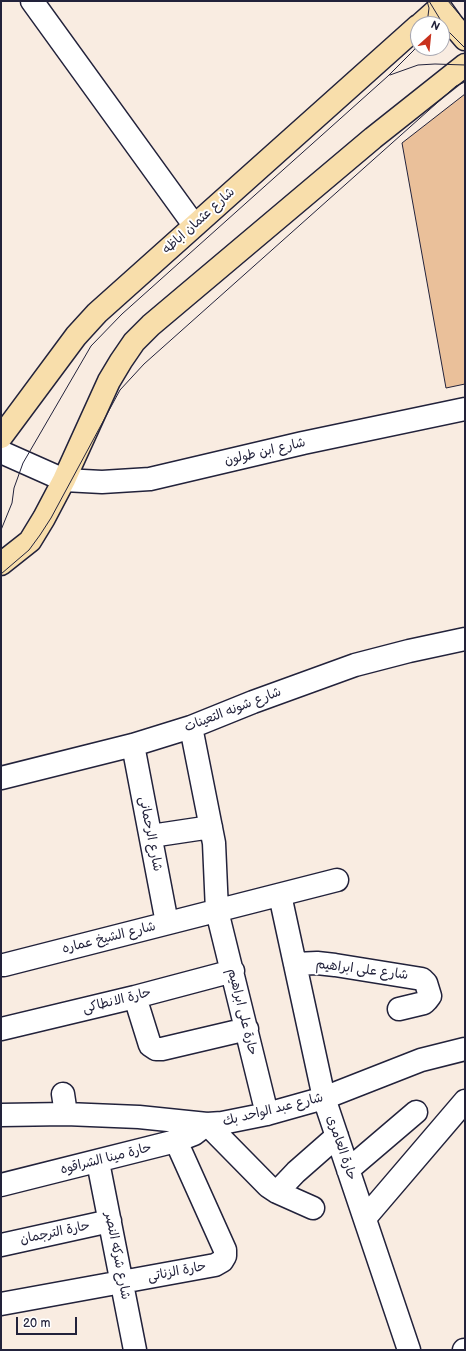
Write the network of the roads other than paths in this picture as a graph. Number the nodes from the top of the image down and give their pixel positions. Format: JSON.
{"nodes":[{"id":1,"x":32,"y":1,"type":"edge"},
{"id":2,"x":438,"y":4,"type":"edge"},
{"id":3,"x":428,"y":16,"type":"edge"},
{"id":4,"x":410,"y":33,"type":"edge"},
{"id":5,"x":465,"y":38,"type":"edge"},
{"id":6,"x":465,"y":65,"type":"edge"},
{"id":7,"x":194,"y":225,"type":"junction"},
{"id":8,"x":465,"y":409,"type":"edge"},
{"id":9,"x":1,"y":437,"type":"edge"},
{"id":10,"x":1,"y":452,"type":"edge"},
{"id":11,"x":64,"y":480,"type":"junction"},
{"id":12,"x":1,"y":564,"type":"edge"},
{"id":13,"x":465,"y":639,"type":"edge"},
{"id":14,"x":191,"y":726,"type":"junction"},
{"id":15,"x":132,"y":745,"type":"junction"},
{"id":16,"x":1,"y":778,"type":"edge"},
{"id":17,"x":211,"y":826,"type":"junction"},
{"id":18,"x":150,"y":836,"type":"junction"},
{"id":19,"x":337,"y":880,"type":"dead end"},
{"id":20,"x":280,"y":895,"type":"junction"},
{"id":21,"x":217,"y":911,"type":"junction"},
{"id":22,"x":167,"y":923,"type":"junction"},
{"id":23,"x":1,"y":964,"type":"edge"},
{"id":24,"x":295,"y":964,"type":"junction"},
{"id":25,"x":232,"y":972,"type":"junction"},
{"id":26,"x":135,"y":997,"type":"junction"},
{"id":27,"x":398,"y":1009,"type":"dead end"},
{"id":28,"x":1,"y":1029,"type":"edge"},
{"id":29,"x":247,"y":1029,"type":"junction"},
{"id":30,"x":465,"y":1049,"type":"edge"},
{"id":31,"x":324,"y":1098,"type":"junction"},
{"id":32,"x":465,"y":1101,"type":"edge"},
{"id":33,"x":416,"y":1112,"type":"dead end"},
{"id":34,"x":267,"y":1114,"type":"junction"},
{"id":35,"x":1,"y":1115,"type":"edge"},
{"id":36,"x":207,"y":1124,"type":"junction"},
{"id":37,"x":337,"y":1136,"type":"junction"},
{"id":38,"x":176,"y":1141,"type":"junction"},
{"id":39,"x":98,"y":1162,"type":"junction"},
{"id":40,"x":348,"y":1170,"type":"junction"},
{"id":41,"x":1,"y":1185,"type":"edge"},
{"id":42,"x":277,"y":1192,"type":"junction"},
{"id":43,"x":314,"y":1208,"type":"dead end"},
{"id":44,"x":364,"y":1218,"type":"junction"},
{"id":45,"x":110,"y":1221,"type":"junction"},
{"id":46,"x":1,"y":1245,"type":"edge"},
{"id":47,"x":122,"y":1283,"type":"junction"},
{"id":48,"x":1,"y":1304,"type":"edge"},
{"id":49,"x":135,"y":1350,"type":"edge"},
{"id":50,"x":409,"y":1350,"type":"edge"}],
"edges":[{"from":1,"to":7,"type":"street"},
{"from":2,"to":3,"type":"main road"},
{"from":2,"to":5,"type":"main road"},
{"from":4,"to":7,"type":"main road","name":"شارع عثمان اباظه"},
{"from":6,"to":11,"type":"main road"},
{"from":7,"to":9,"type":"main road","name":"شارع عثمان اباظه"},
{"from":8,"to":11,"type":"street","name":"شارع ابن طولون"},
{"from":10,"to":11,"type":"street"},
{"from":11,"to":12,"type":"main road"},
{"from":13,"to":14,"type":"street","name":"شارع شونه التعينات"},
{"from":14,"to":15,"type":"street","name":"شارع شونه التعينات"},
{"from":14,"to":17,"type":"street"},
{"from":15,"to":16,"type":"street","name":"شارع شونه التعينات"},
{"from":15,"to":18,"type":"street","name":"شارع الرحمانى"},
{"from":17,"to":18,"type":"street"},
{"from":17,"to":21,"type":"street"},
{"from":18,"to":22,"type":"street","name":"شارع الرحمانى"},
{"from":19,"to":20,"type":"street","name":"شارع الشيخ عماره"},
{"from":20,"to":21,"type":"street","name":"شارع الشيخ عماره"},
{"from":20,"to":24,"type":"street","name":"حارة العامرى"},
{"from":21,"to":22,"type":"street","name":"شارع الشيخ عماره"},
{"from":21,"to":25,"type":"street","name":"حارة على ابراهيم"},
{"from":22,"to":23,"type":"street","name":"شارع الشيخ عماره"},
{"from":24,"to":27,"type":"street","name":"شارع على ابراهيم"},
{"from":24,"to":31,"type":"street","name":"حارة العامرى"},
{"from":25,"to":26,"type":"street","name":"حارة الانطاكى"},
{"from":25,"to":29,"type":"street","name":"حارة على ابراهيم"},
{"from":26,"to":28,"type":"street","name":"حارة الانطاكى"},
{"from":26,"to":29,"type":"street"},
{"from":29,"to":34,"type":"street","name":"حارة على ابراهيم"},
{"from":30,"to":31,"type":"street","name":"شارع عبد الواحد بك"},
{"from":31,"to":34,"type":"street","name":"شارع عبد الواحد بك"},
{"from":31,"to":37,"type":"street","name":"حارة العامرى"},
{"from":32,"to":44,"type":"street"},
{"from":33,"to":40,"type":"street"},
{"from":34,"to":36,"type":"street","name":"شارع عبد الواحد بك"},
{"from":35,"to":36,"type":"street","name":"شارع عبد الواحد بك"},
{"from":36,"to":38,"type":"street","name":"حارة مينا الشراقوه"},
{"from":36,"to":42,"type":"street"},
{"from":37,"to":40,"type":"street","name":"حارة العامرى"},
{"from":37,"to":42,"type":"street"},
{"from":38,"to":39,"type":"street","name":"حارة مينا الشراقوه"},
{"from":38,"to":47,"type":"street","name":"حارة الزناتى"},
{"from":39,"to":41,"type":"street","name":"حارة مينا الشراقوه"},
{"from":39,"to":45,"type":"street","name":"شارع شركه النصر"},
{"from":40,"to":44,"type":"street","name":"حارة العامرى"},
{"from":42,"to":43,"type":"street"},
{"from":44,"to":50,"type":"street","name":"حارة العامرى"},
{"from":45,"to":46,"type":"street","name":"حارة الترجمان"},
{"from":45,"to":47,"type":"street","name":"شارع شركه النصر"},
{"from":47,"to":48,"type":"street","name":"حارة الزناتى"},
{"from":47,"to":49,"type":"street","name":"شارع شركه النصر"}]}
